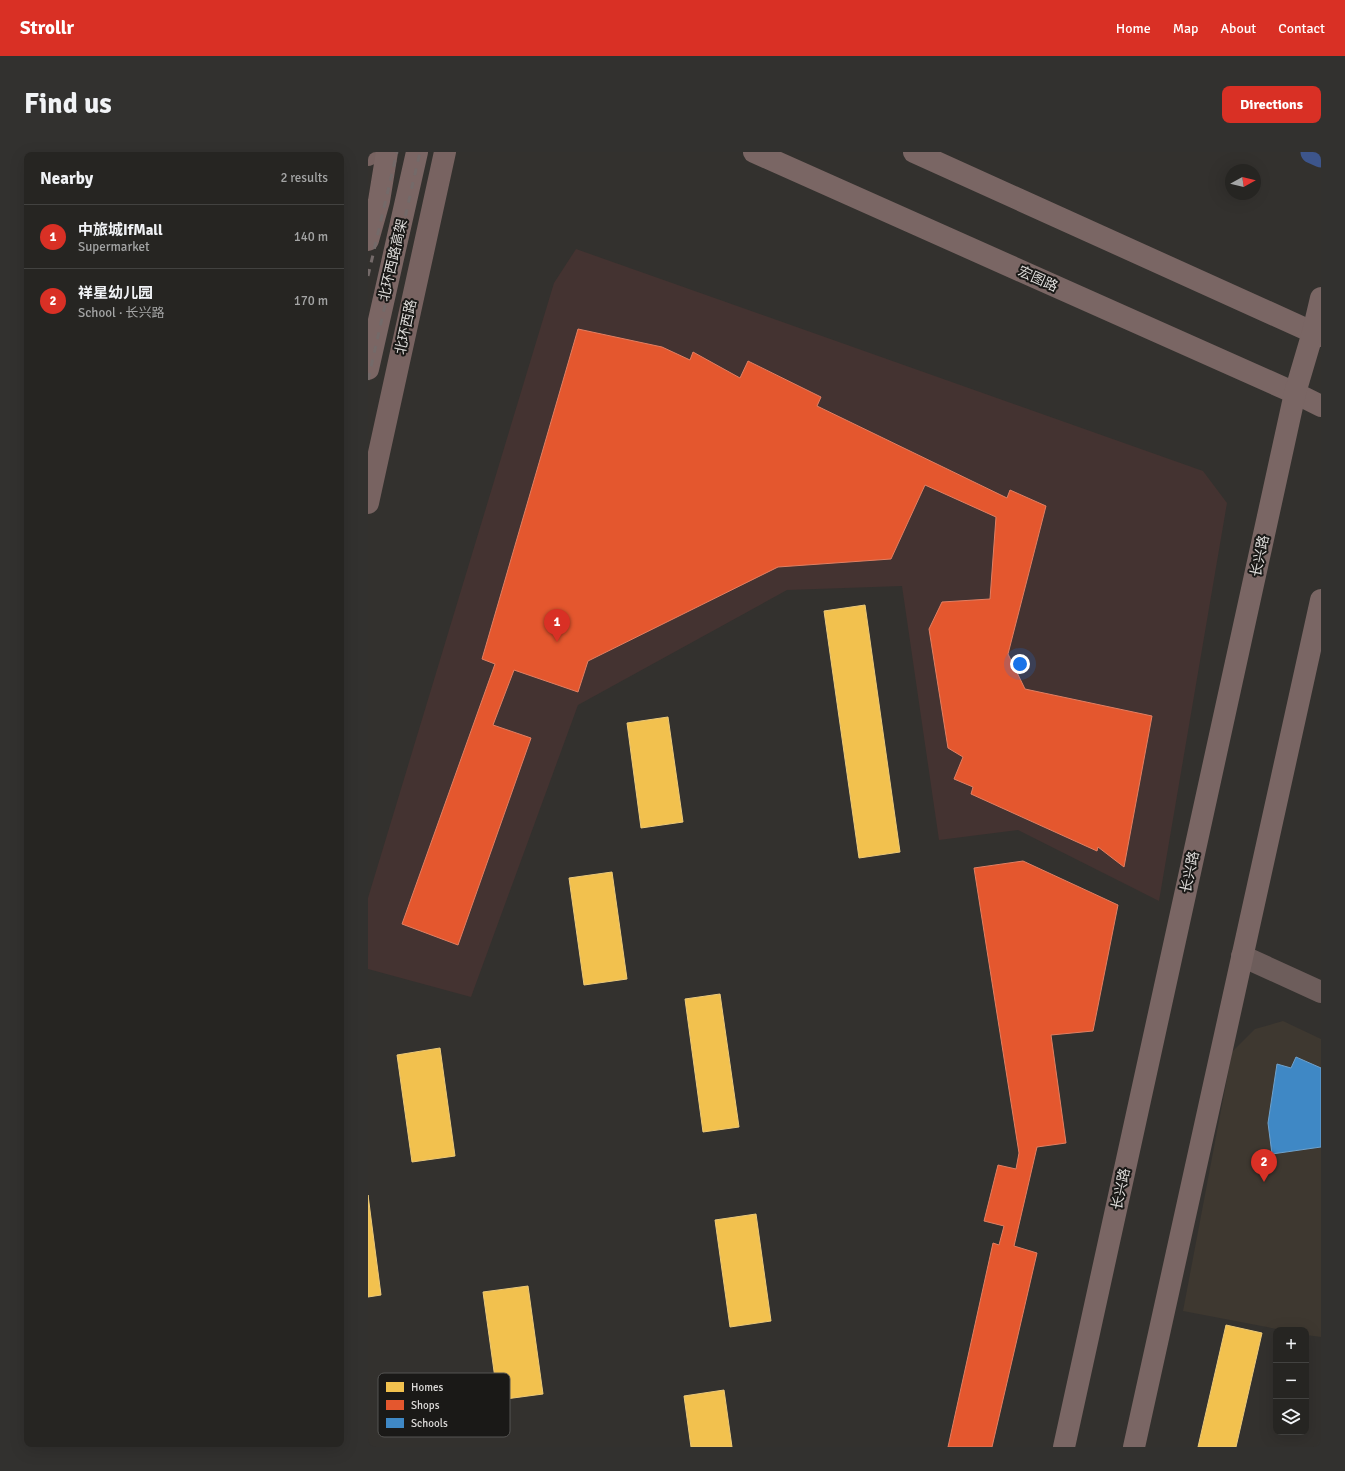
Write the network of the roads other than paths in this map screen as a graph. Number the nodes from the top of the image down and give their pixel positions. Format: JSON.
{"nodes":[{"id":1,"x":369,"y":152,"type":"edge"},
{"id":2,"x":387,"y":152,"type":"edge"},
{"id":3,"x":417,"y":152,"type":"edge"},
{"id":4,"x":445,"y":152,"type":"edge"},
{"id":5,"x":754,"y":152,"type":"edge"},
{"id":6,"x":914,"y":152,"type":"edge"},
{"id":7,"x":368,"y":155,"type":"edge"},
{"id":8,"x":368,"y":240,"type":"edge"},
{"id":9,"x":1321,"y":298,"type":"edge"},
{"id":10,"x":1317,"y":334,"type":"edge"},
{"id":11,"x":368,"y":369,"type":"edge"},
{"id":12,"x":1295,"y":393,"type":"junction"},
{"id":13,"x":1321,"y":406,"type":"edge"},
{"id":14,"x":368,"y":503,"type":"edge"},
{"id":15,"x":1321,"y":600,"type":"edge"},
{"id":16,"x":1242,"y":956,"type":"junction"},
{"id":17,"x":1321,"y":992,"type":"edge"},
{"id":18,"x":1064,"y":1447,"type":"edge"},
{"id":19,"x":1134,"y":1447,"type":"edge"}],
"edges":[{"from":1,"to":7,"type":"main road"},
{"from":2,"to":8,"type":"highway","name":"北环西路高架"},
{"from":3,"to":11,"type":"highway","name":"北环西路高架"},
{"from":4,"to":14,"type":"main road","name":"北环西路"},
{"from":5,"to":12,"type":"main road","name":"宏图路"},
{"from":6,"to":10,"type":"main road"},
{"from":9,"to":10,"type":"main road","name":"长兴路"},
{"from":10,"to":12,"type":"main road","name":"长兴路"},
{"from":12,"to":13,"type":"main road","name":"宏图路"},
{"from":12,"to":18,"type":"main road","name":"长兴路"},
{"from":15,"to":16,"type":"main road"},
{"from":16,"to":17,"type":"street"},
{"from":16,"to":19,"type":"main road"}]}
